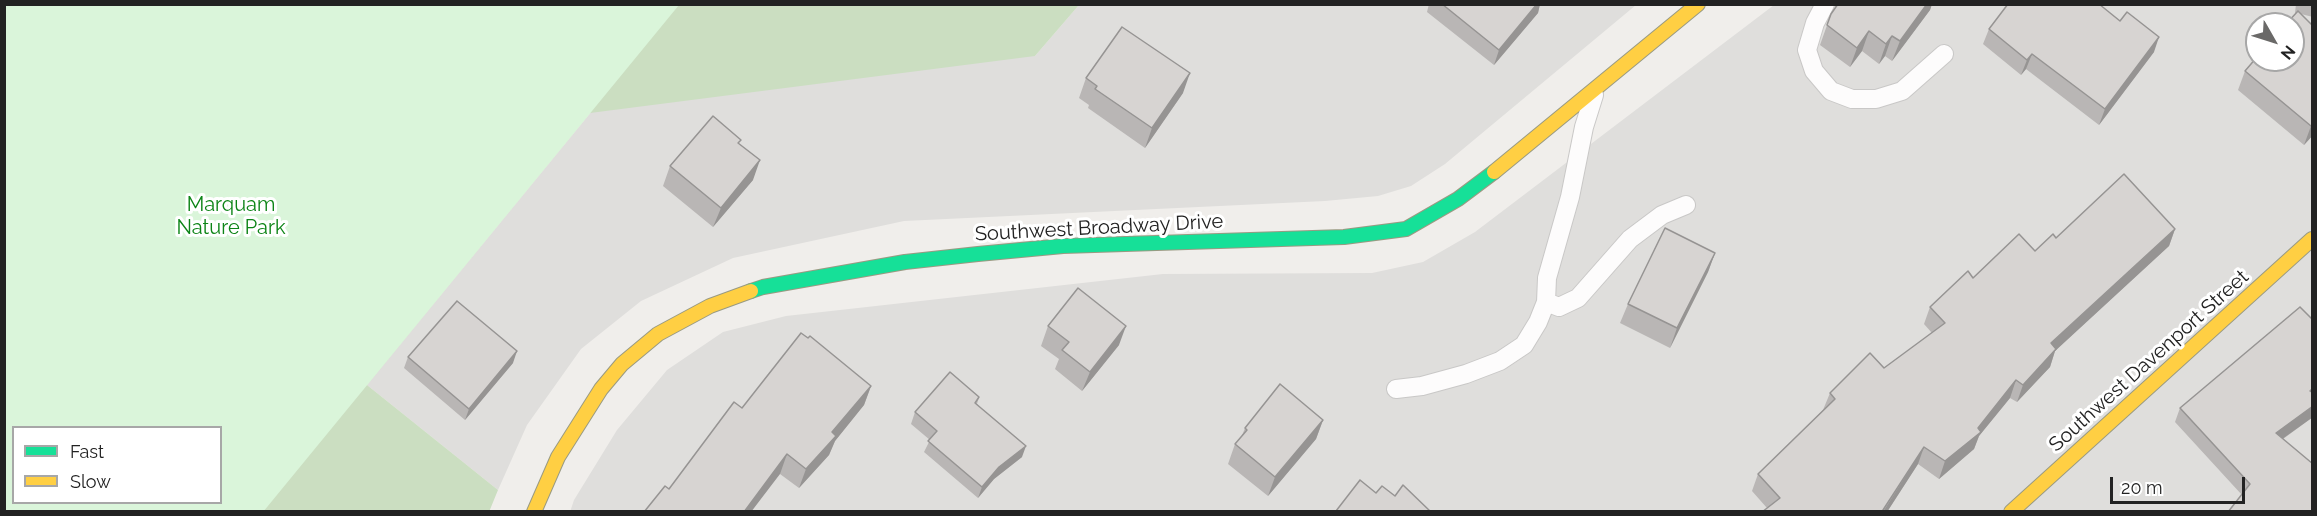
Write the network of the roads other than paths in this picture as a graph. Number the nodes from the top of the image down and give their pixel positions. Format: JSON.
{"nodes":[{"id":1,"x":1698,"y":4,"type":"edge"},
{"id":2,"x":1826,"y":4,"type":"edge"},
{"id":3,"x":1944,"y":54,"type":"dead end"},
{"id":4,"x":1596,"y":88,"type":"junction"},
{"id":5,"x":1686,"y":205,"type":"dead end"},
{"id":6,"x":2313,"y":239,"type":"edge"},
{"id":7,"x":1546,"y":303,"type":"junction"},
{"id":8,"x":1396,"y":389,"type":"dead end"},
{"id":9,"x":534,"y":512,"type":"edge"},
{"id":10,"x":2011,"y":512,"type":"edge"}],
"edges":[{"from":1,"to":4,"type":"street","name":"Southwest Broadway Drive"},
{"from":2,"to":3,"type":"lane"},
{"from":4,"to":7,"type":"lane"},
{"from":4,"to":9,"type":"street","name":"Southwest Broadway Drive"},
{"from":5,"to":7,"type":"lane"},
{"from":6,"to":10,"type":"street","name":"Southwest Davenport Street"},
{"from":7,"to":8,"type":"lane"}]}
